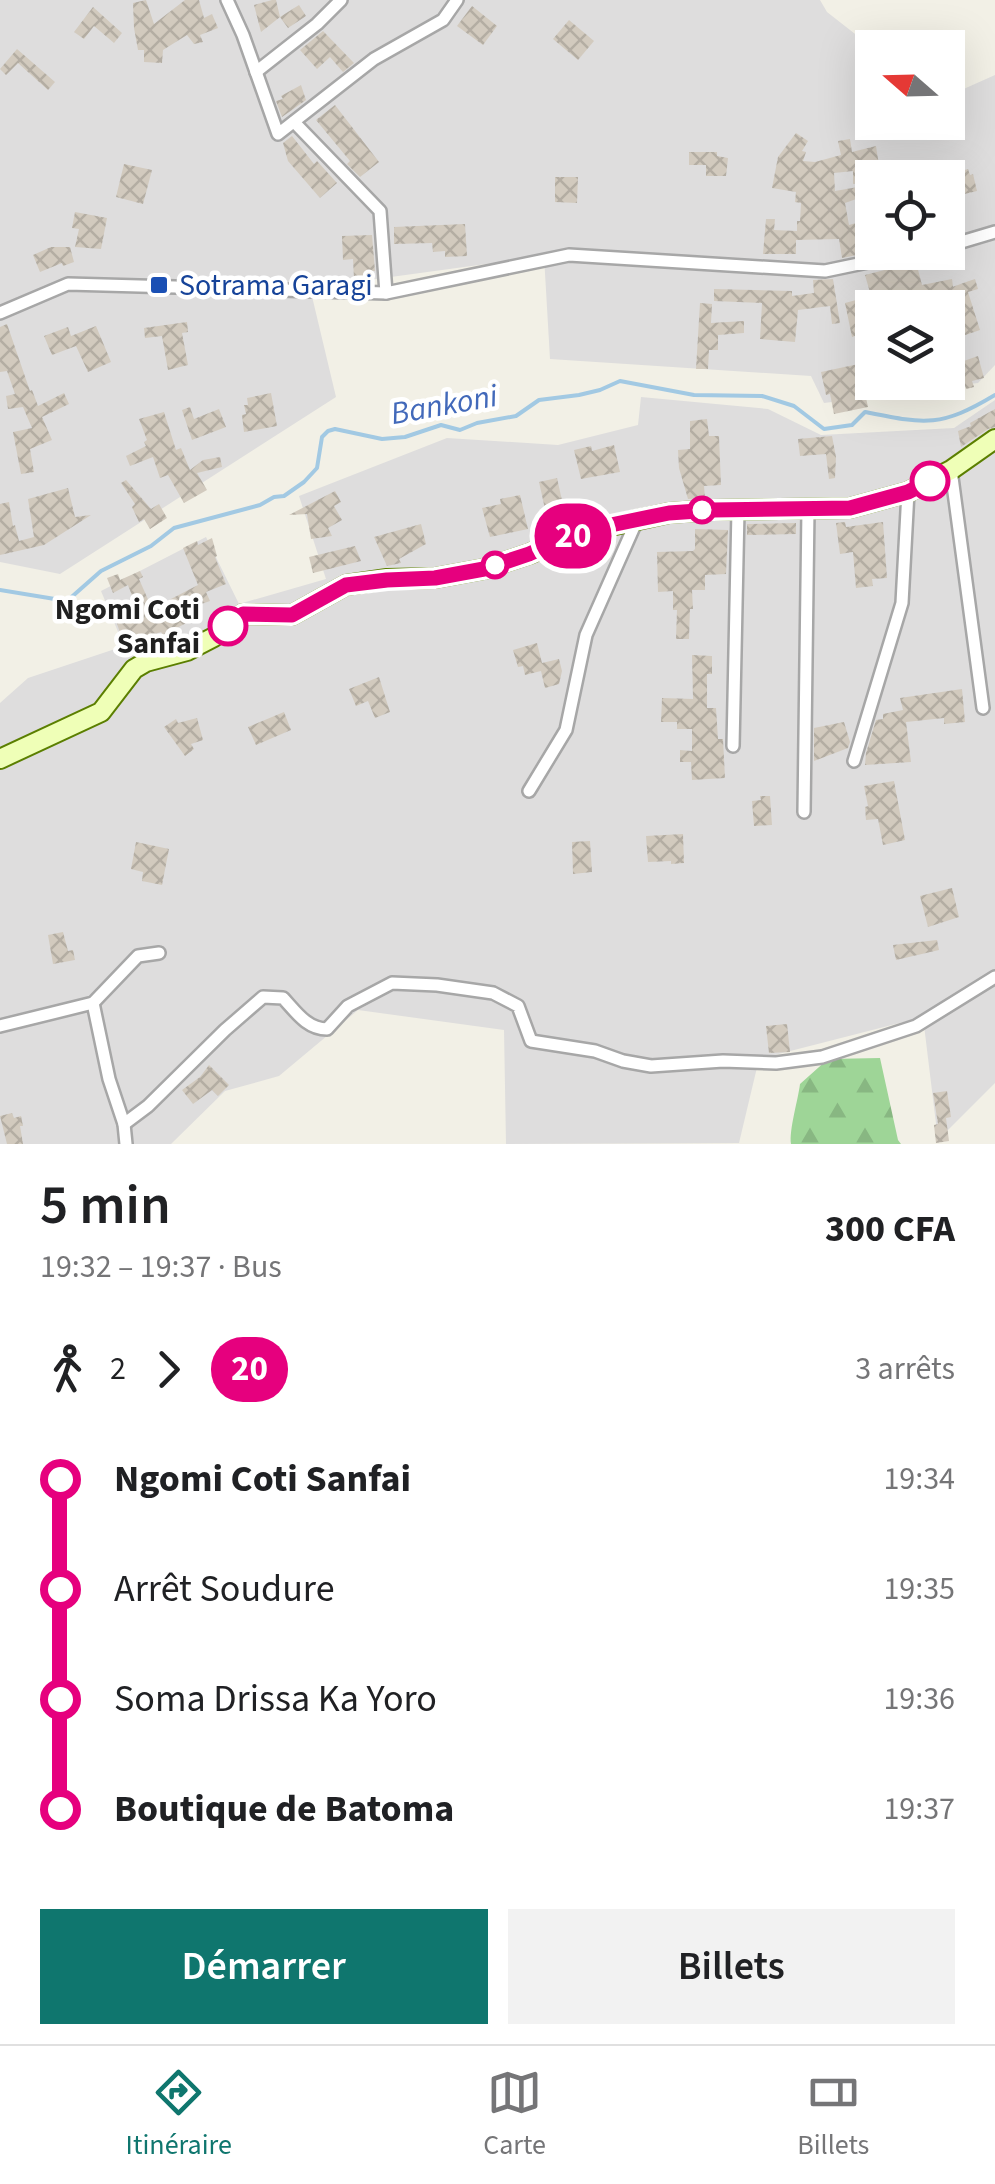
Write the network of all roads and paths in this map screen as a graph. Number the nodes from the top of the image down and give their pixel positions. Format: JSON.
{"nodes":[{"id":1,"x":227,"y":0,"type":"edge"},
{"id":2,"x":341,"y":0,"type":"edge"},
{"id":3,"x":457,"y":0,"type":"edge"},
{"id":4,"x":256,"y":72,"type":"junction"},
{"id":5,"x":294,"y":122,"type":"junction"},
{"id":6,"x":995,"y":232,"type":"edge"},
{"id":7,"x":965,"y":241,"type":"edge"},
{"id":8,"x":855,"y":265,"type":"edge"},
{"id":9,"x":386,"y":293,"type":"junction"},
{"id":10,"x":0,"y":312,"type":"edge"},
{"id":11,"x":995,"y":438,"type":"edge"},
{"id":12,"x":951,"y":470,"type":"junction"},
{"id":13,"x":908,"y":492,"type":"junction"},
{"id":14,"x":808,"y":509,"type":"junction"},
{"id":15,"x":738,"y":510,"type":"junction"},
{"id":16,"x":637,"y":520,"type":"junction"},
{"id":17,"x":984,"y":708,"type":"dead end"},
{"id":18,"x":732,"y":746,"type":"dead end"},
{"id":19,"x":0,"y":759,"type":"edge"},
{"id":20,"x":854,"y":761,"type":"dead end"},
{"id":21,"x":528,"y":791,"type":"dead end"},
{"id":22,"x":804,"y":812,"type":"dead end"},
{"id":23,"x":159,"y":953,"type":"dead end"},
{"id":24,"x":995,"y":978,"type":"edge"},
{"id":25,"x":94,"y":1002,"type":"junction"},
{"id":26,"x":0,"y":1026,"type":"edge"},
{"id":27,"x":124,"y":1124,"type":"junction"},
{"id":28,"x":126,"y":1144,"type":"edge"}],
"edges":[{"from":1,"to":4,"type":"street"},
{"from":2,"to":4,"type":"street"},
{"from":3,"to":5,"type":"street"},
{"from":4,"to":5,"type":"street"},
{"from":5,"to":9,"type":"street"},
{"from":6,"to":7,"type":"street"},
{"from":8,"to":9,"type":"street"},
{"from":9,"to":10,"type":"street"},
{"from":11,"to":12,"type":"street"},
{"from":12,"to":13,"type":"street"},
{"from":12,"to":17,"type":"street"},
{"from":13,"to":14,"type":"street"},
{"from":13,"to":20,"type":"street"},
{"from":14,"to":15,"type":"street"},
{"from":14,"to":22,"type":"street"},
{"from":15,"to":16,"type":"street"},
{"from":15,"to":18,"type":"street"},
{"from":16,"to":19,"type":"street"},
{"from":16,"to":21,"type":"street"},
{"from":23,"to":25,"type":"street"},
{"from":24,"to":27,"type":"street"},
{"from":25,"to":26,"type":"street"},
{"from":25,"to":27,"type":"street"},
{"from":27,"to":28,"type":"street"}]}
